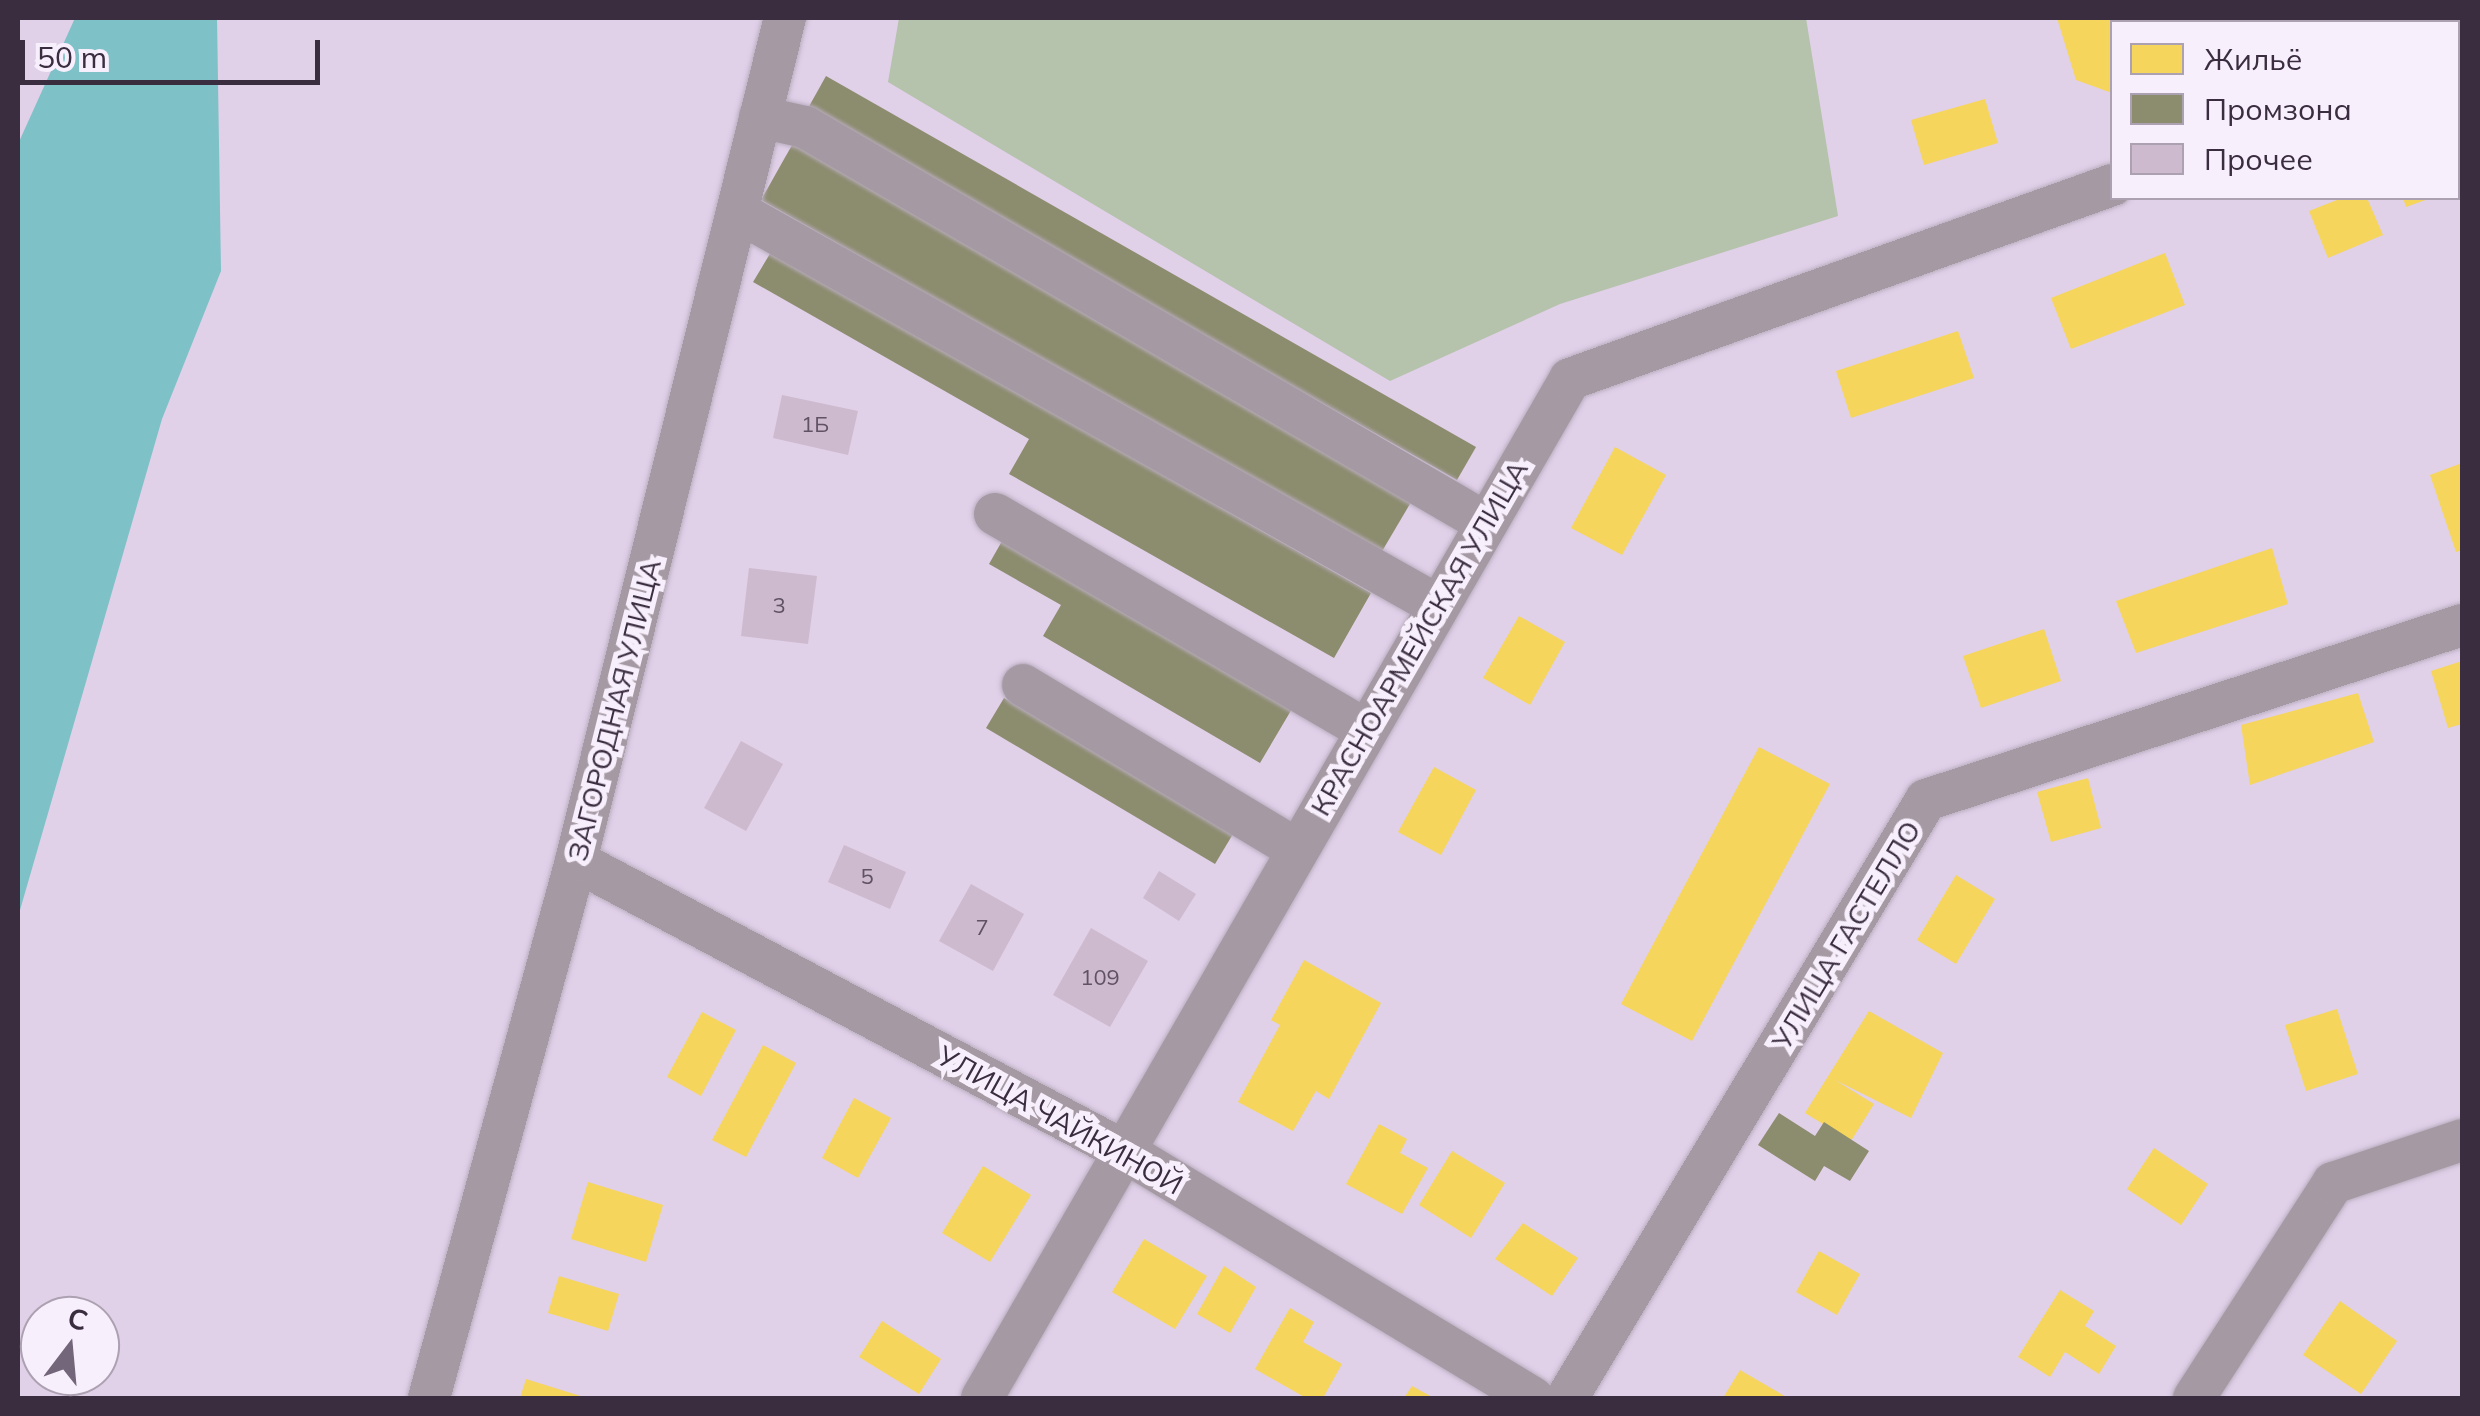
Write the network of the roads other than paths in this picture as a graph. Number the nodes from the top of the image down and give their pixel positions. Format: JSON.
{"nodes":[{"id":1,"x":785,"y":18,"type":"edge"},
{"id":2,"x":760,"y":117,"type":"junction"},
{"id":3,"x":2110,"y":186,"type":"edge"},
{"id":4,"x":740,"y":213,"type":"junction"},
{"id":5,"x":995,"y":514,"type":"dead end"},
{"id":6,"x":1486,"y":523,"type":"junction"},
{"id":7,"x":1436,"y":604,"type":"junction"},
{"id":8,"x":2462,"y":625,"type":"edge"},
{"id":9,"x":1023,"y":685,"type":"dead end"},
{"id":10,"x":1366,"y":730,"type":"junction"},
{"id":11,"x":1296,"y":849,"type":"junction"},
{"id":12,"x":576,"y":861,"type":"junction"},
{"id":13,"x":2462,"y":1140,"type":"edge"},
{"id":14,"x":1122,"y":1150,"type":"junction"},
{"id":15,"x":430,"y":1398,"type":"edge"},
{"id":16,"x":982,"y":1398,"type":"edge"},
{"id":17,"x":1533,"y":1398,"type":"edge"},
{"id":18,"x":1567,"y":1398,"type":"edge"},
{"id":19,"x":2194,"y":1398,"type":"edge"}],
"edges":[{"from":1,"to":2,"type":"street","name":"ЗАГОРОДНАЯ УЛИЦА"},
{"from":2,"to":4,"type":"street","name":"ЗАГОРОДНАЯ УЛИЦА"},
{"from":2,"to":6,"type":"street"},
{"from":3,"to":6,"type":"street","name":"КРАСНОАРМЕЙСКАЯ УЛИЦА"},
{"from":4,"to":7,"type":"street"},
{"from":4,"to":12,"type":"street","name":"ЗАГОРОДНАЯ УЛИЦА"},
{"from":5,"to":10,"type":"street"},
{"from":6,"to":7,"type":"street","name":"КРАСНОАРМЕЙСКАЯ УЛИЦА"},
{"from":7,"to":10,"type":"street","name":"КРАСНОАРМЕЙСКАЯ УЛИЦА"},
{"from":8,"to":18,"type":"street","name":"УЛИЦА ГАСТЕЛЛО"},
{"from":9,"to":11,"type":"street"},
{"from":10,"to":11,"type":"street","name":"КРАСНОАРМЕЙСКАЯ УЛИЦА"},
{"from":11,"to":14,"type":"street","name":"КРАСНОАРМЕЙСКАЯ УЛИЦА"},
{"from":12,"to":14,"type":"street","name":"УЛИЦА ЧАЙКИНОЙ"},
{"from":12,"to":15,"type":"street","name":"ЗАГОРОДНАЯ УЛИЦА"},
{"from":13,"to":19,"type":"street"},
{"from":14,"to":16,"type":"street","name":"КРАСНОАРМЕЙСКАЯ УЛИЦА"},
{"from":14,"to":17,"type":"street","name":"УЛИЦА ЧАЙКИНОЙ"}]}
